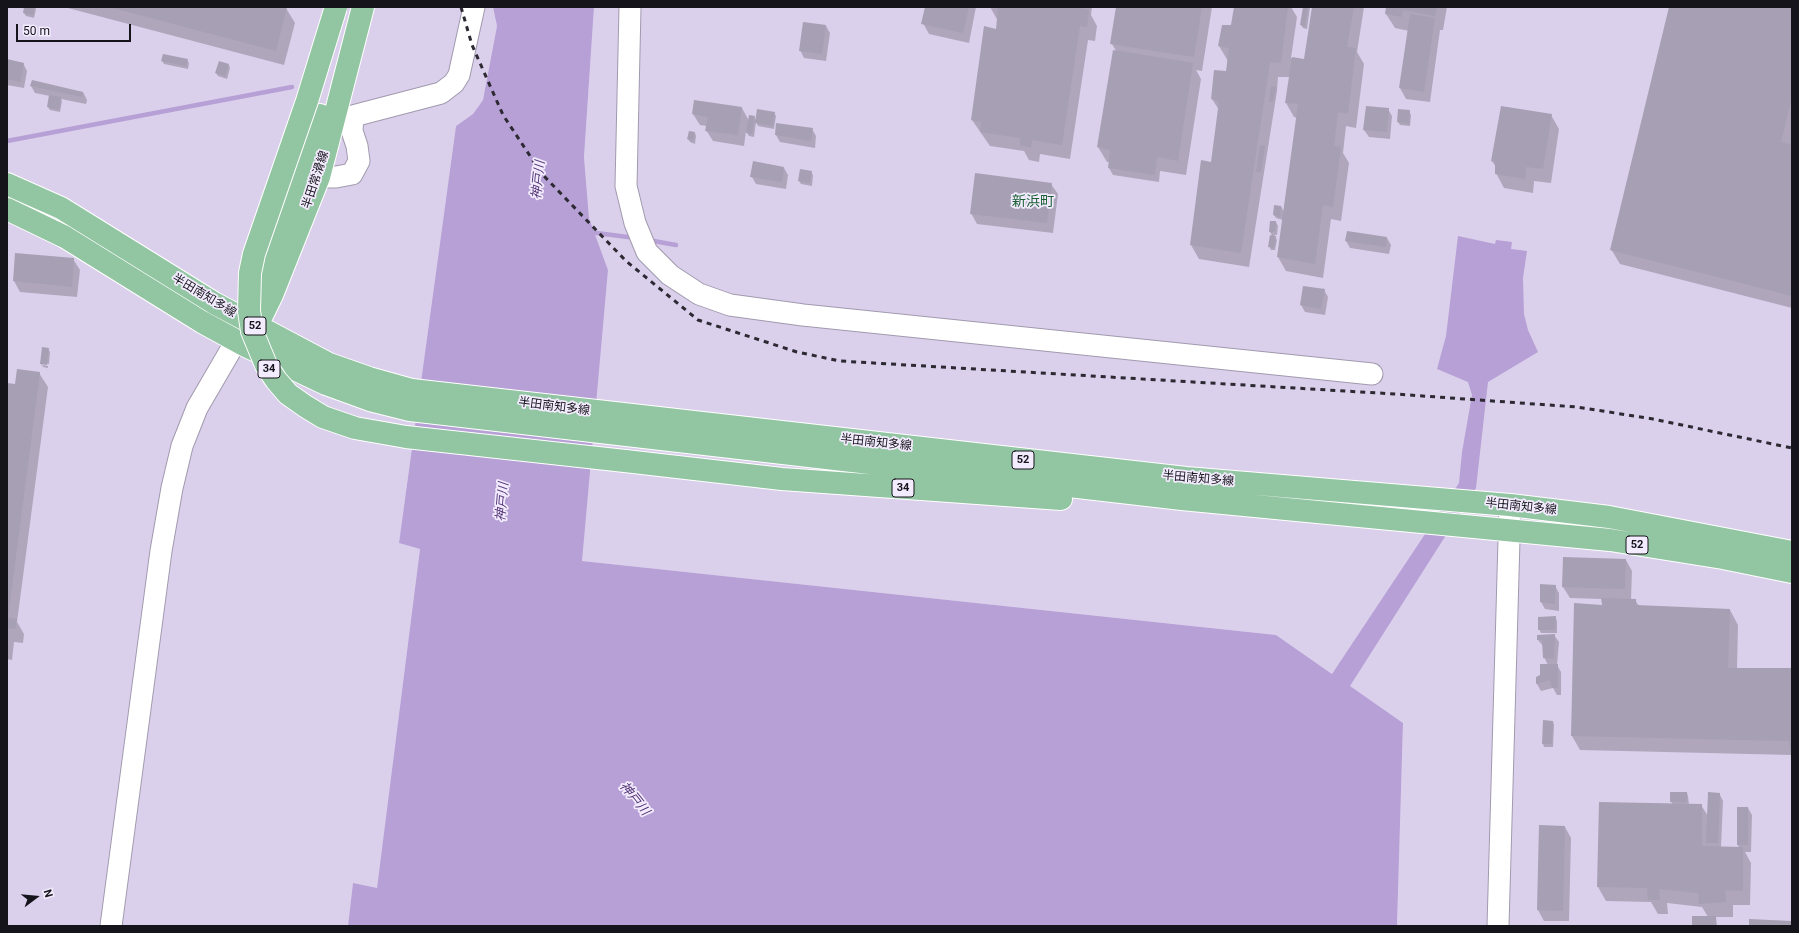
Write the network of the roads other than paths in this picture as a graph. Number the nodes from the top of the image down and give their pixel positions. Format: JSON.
{"nodes":[{"id":1,"x":336,"y":7,"type":"edge"},
{"id":2,"x":352,"y":7,"type":"edge"},
{"id":3,"x":364,"y":7,"type":"edge"},
{"id":4,"x":474,"y":7,"type":"edge"},
{"id":5,"x":630,"y":7,"type":"edge"},
{"id":6,"x":319,"y":177,"type":"junction"},
{"id":7,"x":7,"y":184,"type":"edge"},
{"id":8,"x":7,"y":209,"type":"edge"},
{"id":9,"x":251,"y":324,"type":"junction"},
{"id":10,"x":238,"y":342,"type":"junction"},
{"id":11,"x":1372,"y":374,"type":"dead end"},
{"id":12,"x":411,"y":400,"type":"junction"},
{"id":13,"x":627,"y":425,"type":"junction"},
{"id":14,"x":1182,"y":499,"type":"junction"},
{"id":15,"x":1510,"y":505,"type":"junction"},
{"id":16,"x":1508,"y":530,"type":"junction"},
{"id":17,"x":1792,"y":552,"type":"edge"},
{"id":18,"x":1792,"y":572,"type":"edge"},
{"id":19,"x":110,"y":926,"type":"edge"},
{"id":20,"x":1498,"y":926,"type":"edge"}],
"edges":[{"from":1,"to":14,"type":"main road","number":"34","bridge":true},
{"from":2,"to":9,"type":"main road","name":"半田常滑線"},
{"from":3,"to":6,"type":"main road","name":"半田常滑線"},
{"from":4,"to":6,"type":"street"},
{"from":5,"to":11,"type":"street"},
{"from":6,"to":9,"type":"main road","name":"半田常滑線"},
{"from":7,"to":9,"type":"main road","name":"半田南知多線","number":"52"},
{"from":8,"to":10,"type":"main road","name":"半田南知多線","number":"52"},
{"from":9,"to":10,"type":"main road","name":"半田常滑線"},
{"from":9,"to":12,"type":"main road","name":"半田南知多線","number":"52"},
{"from":10,"to":12,"type":"main road","name":"半田南知多線","number":"52"},
{"from":10,"to":19,"type":"street"},
{"from":12,"to":13,"type":"main road","name":"半田南知多線","number":"52"},
{"from":13,"to":14,"type":"main road","name":"半田南知多線","number":"52"},
{"from":13,"to":15,"type":"main road","name":"半田南知多線","number":"52"},
{"from":14,"to":16,"type":"main road","name":"半田南知多線","number":"52"},
{"from":15,"to":16,"type":"street"},
{"from":15,"to":17,"type":"main road","name":"半田南知多線","number":"52"},
{"from":16,"to":18,"type":"main road","name":"半田南知多線","number":"52"},
{"from":16,"to":20,"type":"street"}]}
